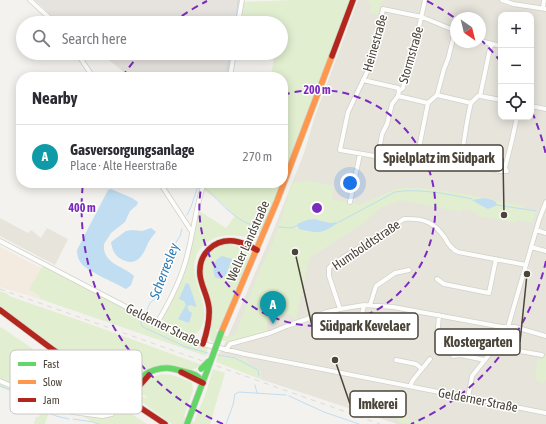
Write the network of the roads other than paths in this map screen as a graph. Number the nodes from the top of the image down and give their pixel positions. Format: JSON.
{"nodes":[{"id":1,"x":30,"y":0,"type":"edge"},
{"id":2,"x":242,"y":0,"type":"edge"},
{"id":3,"x":353,"y":0,"type":"edge"},
{"id":4,"x":425,"y":0,"type":"edge"},
{"id":5,"x":502,"y":0,"type":"edge"},
{"id":6,"x":544,"y":0,"type":"edge"},
{"id":7,"x":545,"y":9,"type":"edge"},
{"id":8,"x":47,"y":16,"type":"edge"},
{"id":9,"x":239,"y":16,"type":"edge"},
{"id":10,"x":422,"y":17,"type":"junction"},
{"id":11,"x":450,"y":29,"type":"edge"},
{"id":12,"x":486,"y":43,"type":"edge"},
{"id":13,"x":491,"y":44,"type":"junction"},
{"id":14,"x":498,"y":45,"type":"edge"},
{"id":15,"x":451,"y":48,"type":"edge"},
{"id":16,"x":81,"y":60,"type":"edge"},
{"id":17,"x":233,"y":60,"type":"edge"},
{"id":18,"x":89,"y":72,"type":"edge"},
{"id":19,"x":231,"y":72,"type":"edge"},
{"id":20,"x":363,"y":80,"type":"junction"},
{"id":21,"x":399,"y":91,"type":"junction"},
{"id":22,"x":437,"y":95,"type":"junction"},
{"id":23,"x":398,"y":96,"type":"junction"},
{"id":24,"x":480,"y":96,"type":"junction"},
{"id":25,"x":498,"y":99,"type":"edge"},
{"id":26,"x":428,"y":103,"type":"junction"},
{"id":27,"x":471,"y":103,"type":"junction"},
{"id":28,"x":534,"y":107,"type":"edge"},
{"id":29,"x":546,"y":109,"type":"edge"},
{"id":30,"x":515,"y":120,"type":"edge"},
{"id":31,"x":360,"y":154,"type":"junction"},
{"id":32,"x":378,"y":157,"type":"junction"},
{"id":33,"x":419,"y":160,"type":"junction"},
{"id":34,"x":461,"y":162,"type":"junction"},
{"id":35,"x":288,"y":172,"type":"edge"},
{"id":36,"x":163,"y":188,"type":"edge"},
{"id":37,"x":202,"y":188,"type":"edge"},
{"id":38,"x":282,"y":188,"type":"edge"},
{"id":39,"x":350,"y":202,"type":"dead end"},
{"id":40,"x":546,"y":202,"type":"edge"},
{"id":41,"x":536,"y":230,"type":"junction"},
{"id":42,"x":192,"y":232,"type":"junction"},
{"id":43,"x":546,"y":233,"type":"edge"},
{"id":44,"x":0,"y":241,"type":"edge"},
{"id":45,"x":531,"y":247,"type":"junction"},
{"id":46,"x":257,"y":250,"type":"junction"},
{"id":47,"x":546,"y":251,"type":"edge"},
{"id":48,"x":496,"y":259,"type":"junction"},
{"id":49,"x":526,"y":265,"type":"junction"},
{"id":50,"x":409,"y":270,"type":"dead end"},
{"id":51,"x":437,"y":279,"type":"dead end"},
{"id":52,"x":364,"y":305,"type":"junction"},
{"id":53,"x":370,"y":305,"type":"junction"},
{"id":54,"x":340,"y":309,"type":"junction"},
{"id":55,"x":0,"y":310,"type":"edge"},
{"id":56,"x":439,"y":315,"type":"junction"},
{"id":57,"x":157,"y":323,"type":"junction"},
{"id":58,"x":508,"y":327,"type":"junction"},
{"id":59,"x":438,"y":328,"type":"dead end"},
{"id":60,"x":358,"y":332,"type":"dead end"},
{"id":61,"x":546,"y":336,"type":"edge"},
{"id":62,"x":203,"y":344,"type":"junction"},
{"id":63,"x":496,"y":347,"type":"junction"},
{"id":64,"x":54,"y":350,"type":"edge"},
{"id":65,"x":226,"y":350,"type":"junction"},
{"id":66,"x":542,"y":355,"type":"dead end"},
{"id":67,"x":453,"y":356,"type":"dead end"},
{"id":68,"x":396,"y":360,"type":"dead end"},
{"id":69,"x":430,"y":360,"type":"dead end"},
{"id":70,"x":485,"y":360,"type":"junction"},
{"id":71,"x":422,"y":369,"type":"junction"},
{"id":72,"x":179,"y":370,"type":"junction"},
{"id":73,"x":204,"y":370,"type":"junction"},
{"id":74,"x":192,"y":373,"type":"junction"},
{"id":75,"x":142,"y":377,"type":"edge"},
{"id":76,"x":0,"y":381,"type":"edge"},
{"id":77,"x":203,"y":383,"type":"junction"},
{"id":78,"x":10,"y":385,"type":"edge"},
{"id":79,"x":410,"y":386,"type":"junction"},
{"id":80,"x":468,"y":398,"type":"junction"},
{"id":81,"x":142,"y":409,"type":"edge"},
{"id":82,"x":546,"y":413,"type":"edge"},
{"id":83,"x":87,"y":414,"type":"edge"},
{"id":84,"x":112,"y":414,"type":"edge"},
{"id":85,"x":165,"y":424,"type":"edge"},
{"id":86,"x":187,"y":424,"type":"edge"}],
"edges":[{"from":1,"to":8,"type":"street"},
{"from":2,"to":9,"type":"street"},
{"from":3,"to":35,"type":"main road","name":"Weller Landstraße"},
{"from":4,"to":10,"type":"street","name":"Stormstraße"},
{"from":5,"to":7,"type":"street"},
{"from":6,"to":7,"type":"street"},
{"from":10,"to":11,"type":"street","name":"Heinestraße"},
{"from":10,"to":20,"type":"street","name":"Heinestraße"},
{"from":10,"to":21,"type":"street","name":"Stormstraße"},
{"from":12,"to":13,"type":"street"},
{"from":13,"to":14,"type":"street"},
{"from":13,"to":24,"type":"street"},
{"from":15,"to":22,"type":"street"},
{"from":16,"to":18,"type":"street"},
{"from":17,"to":19,"type":"street"},
{"from":20,"to":21,"type":"street"},
{"from":20,"to":31,"type":"street","name":"Heinestraße"},
{"from":21,"to":23,"type":"street","name":"Stormstraße"},
{"from":22,"to":26,"type":"street"},
{"from":22,"to":27,"type":"street"},
{"from":23,"to":26,"type":"street"},
{"from":23,"to":32,"type":"street","name":"Stormstraße"},
{"from":24,"to":25,"type":"street"},
{"from":24,"to":27,"type":"street"},
{"from":26,"to":33,"type":"street"},
{"from":27,"to":34,"type":"street"},
{"from":28,"to":29,"type":"street"},
{"from":30,"to":34,"type":"street","name":"Heinestraße"},
{"from":31,"to":32,"type":"street","name":"Heinestraße"},
{"from":31,"to":39,"type":"street"},
{"from":32,"to":33,"type":"street","name":"Heinestraße"},
{"from":33,"to":34,"type":"street","name":"Heinestraße"},
{"from":36,"to":42,"type":"street"},
{"from":37,"to":42,"type":"street"},
{"from":38,"to":46,"type":"main road","name":"Weller Landstraße"},
{"from":40,"to":41,"type":"street"},
{"from":41,"to":43,"type":"street"},
{"from":41,"to":45,"type":"street"},
{"from":42,"to":57,"type":"street"},
{"from":44,"to":57,"type":"street","name":"Gelderner Straße"},
{"from":45,"to":47,"type":"street"},
{"from":45,"to":49,"type":"street"},
{"from":46,"to":62,"type":"main road"},
{"from":46,"to":73,"type":"main road","name":"Weller Landstraße","bridge":true},
{"from":48,"to":49,"type":"street","name":"Humboldtstraße"},
{"from":48,"to":51,"type":"street"},
{"from":48,"to":54,"type":"street","name":"Humboldtstraße"},
{"from":49,"to":58,"type":"street"},
{"from":50,"to":53,"type":"street"},
{"from":52,"to":53,"type":"street"},
{"from":52,"to":54,"type":"street"},
{"from":52,"to":60,"type":"street"},
{"from":53,"to":56,"type":"street"},
{"from":54,"to":65,"type":"street"},
{"from":55,"to":64,"type":"main road"},
{"from":56,"to":58,"type":"street"},
{"from":56,"to":59,"type":"street"},
{"from":57,"to":62,"type":"street","name":"Gelderner Straße"},
{"from":58,"to":61,"type":"street"},
{"from":58,"to":63,"type":"street"},
{"from":62,"to":65,"type":"street","name":"Gelderner Straße"},
{"from":63,"to":66,"type":"street"},
{"from":63,"to":70,"type":"street"},
{"from":65,"to":79,"type":"street","name":"Gelderner Straße"},
{"from":67,"to":70,"type":"street"},
{"from":68,"to":71,"type":"street"},
{"from":69,"to":71,"type":"street"},
{"from":70,"to":80,"type":"street"},
{"from":71,"to":79,"type":"street"},
{"from":72,"to":74,"type":"main road"},
{"from":72,"to":75,"type":"main road"},
{"from":72,"to":77,"type":"main road"},
{"from":73,"to":74,"type":"main road"},
{"from":73,"to":77,"type":"main road"},
{"from":74,"to":77,"type":"main road"},
{"from":76,"to":78,"type":"street"},
{"from":77,"to":86,"type":"main road"},
{"from":79,"to":80,"type":"street","name":"Gelderner Straße"},
{"from":80,"to":82,"type":"street","name":"Gelderner Straße"},
{"from":81,"to":85,"type":"main road"},
{"from":83,"to":84,"type":"street"}]}
